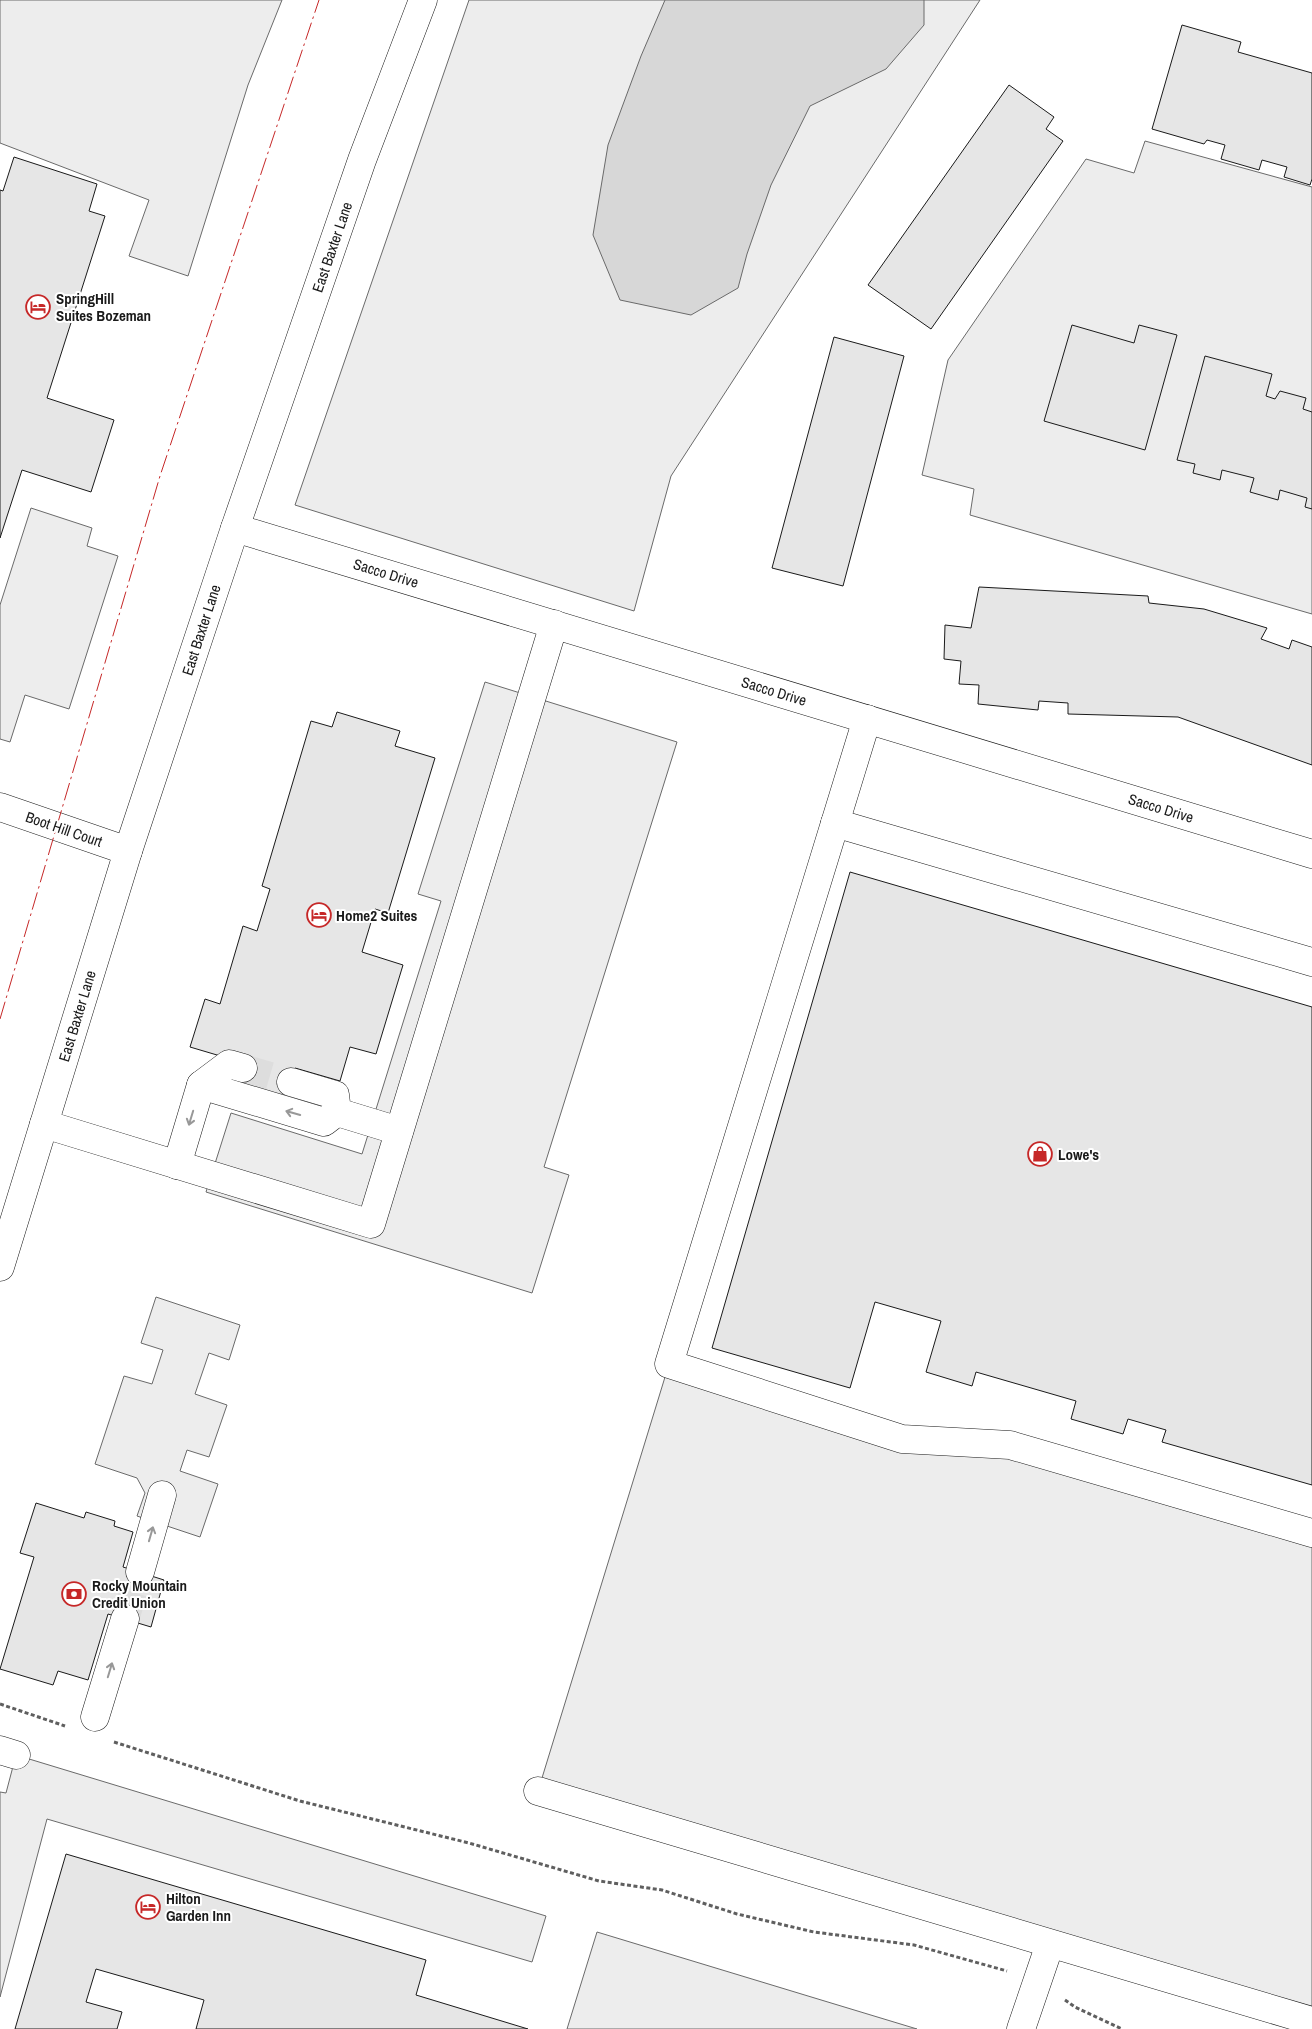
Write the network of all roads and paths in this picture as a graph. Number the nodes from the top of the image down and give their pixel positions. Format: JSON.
{"nodes":[{"id":1,"x":423,"y":0,"type":"edge"},
{"id":2,"x":235,"y":528,"type":"junction"},
{"id":3,"x":554,"y":624,"type":"junction"},
{"id":4,"x":867,"y":719,"type":"junction"},
{"id":5,"x":0,"y":807,"type":"edge"},
{"id":6,"x":835,"y":823,"type":"junction"},
{"id":7,"x":128,"y":851,"type":"junction"},
{"id":8,"x":1312,"y":854,"type":"edge"},
{"id":9,"x":1312,"y":962,"type":"edge"},
{"id":10,"x":243,"y":1068,"type":"tunnel mouth"},
{"id":11,"x":291,"y":1082,"type":"tunnel mouth"},
{"id":12,"x":201,"y":1086,"type":"junction"},
{"id":13,"x":337,"y":1112,"type":"junction"},
{"id":14,"x":44,"y":1124,"type":"junction"},
{"id":15,"x":399,"y":1131,"type":"junction"},
{"id":16,"x":177,"y":1165,"type":"junction"},
{"id":17,"x":0,"y":1267,"type":"edge"},
{"id":18,"x":162,"y":1495,"type":"dead end"},
{"id":19,"x":1312,"y":1533,"type":"edge"},
{"id":20,"x":140,"y":1572,"type":"tunnel mouth"},
{"id":21,"x":126,"y":1619,"type":"tunnel mouth"},
{"id":22,"x":0,"y":1704,"type":"edge"},
{"id":23,"x":84,"y":1723,"type":"joint"},
{"id":24,"x":109,"y":1740,"type":"dead end"},
{"id":25,"x":538,"y":1791,"type":"dead end"},
{"id":26,"x":1050,"y":1944,"type":"junction"},
{"id":27,"x":1038,"y":1979,"type":"junction"},
{"id":28,"x":1312,"y":2022,"type":"edge"},
{"id":29,"x":1021,"y":2029,"type":"edge"},
{"id":30,"x":1122,"y":2029,"type":"edge"}],
"edges":[{"from":1,"to":2,"type":"main road","name":"East Baxter Lane"},
{"from":2,"to":3,"type":"main road","name":"Sacco Drive"},
{"from":2,"to":7,"type":"main road","name":"East Baxter Lane"},
{"from":3,"to":4,"type":"main road","name":"Sacco Drive"},
{"from":3,"to":15,"type":"main road"},
{"from":4,"to":6,"type":"main road"},
{"from":4,"to":8,"type":"main road","name":"Sacco Drive"},
{"from":5,"to":7,"type":"main road","name":"Boot Hill Court"},
{"from":6,"to":9,"type":"main road"},
{"from":6,"to":19,"type":"main road"},
{"from":7,"to":14,"type":"main road","name":"East Baxter Lane"},
{"from":10,"to":12,"type":"main road"},
{"from":11,"to":13,"type":"main road"},
{"from":13,"to":12,"type":"main road","one_way":true},
{"from":12,"to":16,"type":"main road","one_way":true},
{"from":13,"to":15,"type":"main road"},
{"from":14,"to":16,"type":"main road"},
{"from":14,"to":17,"type":"main road","name":"East Baxter Lane"},
{"from":15,"to":16,"type":"main road"},
{"from":20,"to":18,"type":"main road","one_way":true},
{"from":23,"to":21,"type":"main road","one_way":true},
{"from":22,"to":23,"type":"path"},
{"from":24,"to":27,"type":"path"},
{"from":25,"to":26,"type":"main road"},
{"from":26,"to":27,"type":"main road"},
{"from":26,"to":28,"type":"main road"},
{"from":27,"to":29,"type":"main road"},
{"from":27,"to":30,"type":"path"}]}
